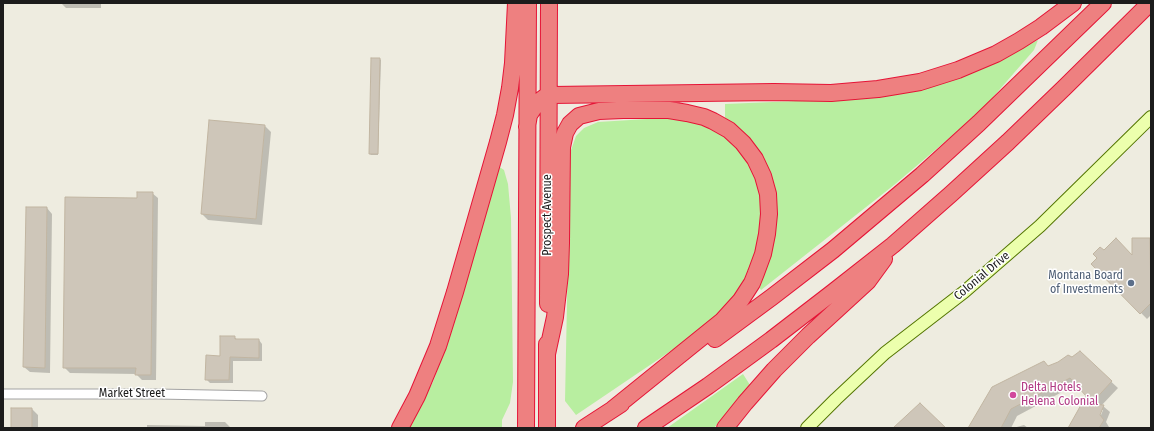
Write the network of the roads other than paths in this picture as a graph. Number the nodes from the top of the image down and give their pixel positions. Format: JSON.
{"nodes":[{"id":1,"x":516,"y":3,"type":"edge"},
{"id":2,"x":528,"y":3,"type":"edge"},
{"id":3,"x":549,"y":3,"type":"edge"},
{"id":4,"x":1073,"y":3,"type":"edge"},
{"id":5,"x":1103,"y":3,"type":"edge"},
{"id":6,"x":1150,"y":3,"type":"edge"},
{"id":7,"x":549,"y":96,"type":"junction"},
{"id":8,"x":1151,"y":117,"type":"edge"},
{"id":9,"x":528,"y":127,"type":"junction"},
{"id":10,"x":893,"y":245,"type":"junction"},
{"id":11,"x":547,"y":354,"type":"junction"},
{"id":12,"x":3,"y":394,"type":"edge"},
{"id":13,"x":262,"y":396,"type":"dead end"},
{"id":14,"x":613,"y":409,"type":"junction"},
{"id":15,"x":526,"y":424,"type":"edge"},
{"id":16,"x":400,"y":428,"type":"edge"},
{"id":17,"x":547,"y":428,"type":"edge"},
{"id":18,"x":584,"y":428,"type":"edge"},
{"id":19,"x":646,"y":428,"type":"edge"},
{"id":20,"x":725,"y":428,"type":"edge"},
{"id":21,"x":807,"y":428,"type":"edge"}],
"edges":[{"from":1,"to":16,"type":"highway"},
{"from":2,"to":9,"type":"highway","name":"Prospect Avenue"},
{"from":3,"to":7,"type":"highway","name":"Prospect Avenue"},
{"from":4,"to":7,"type":"highway"},
{"from":5,"to":14,"type":"highway"},
{"from":6,"to":10,"type":"highway"},
{"from":7,"to":9,"type":"highway"},
{"from":7,"to":11,"type":"highway","name":"Prospect Avenue"},
{"from":8,"to":21,"type":"main road","name":"Colonial Drive"},
{"from":9,"to":15,"type":"highway","name":"Prospect Avenue"},
{"from":10,"to":19,"type":"highway"},
{"from":10,"to":20,"type":"highway"},
{"from":11,"to":14,"type":"highway"},
{"from":11,"to":17,"type":"highway","name":"Prospect Avenue"},
{"from":12,"to":13,"type":"street","name":"Market Street"},
{"from":14,"to":18,"type":"highway"}]}
